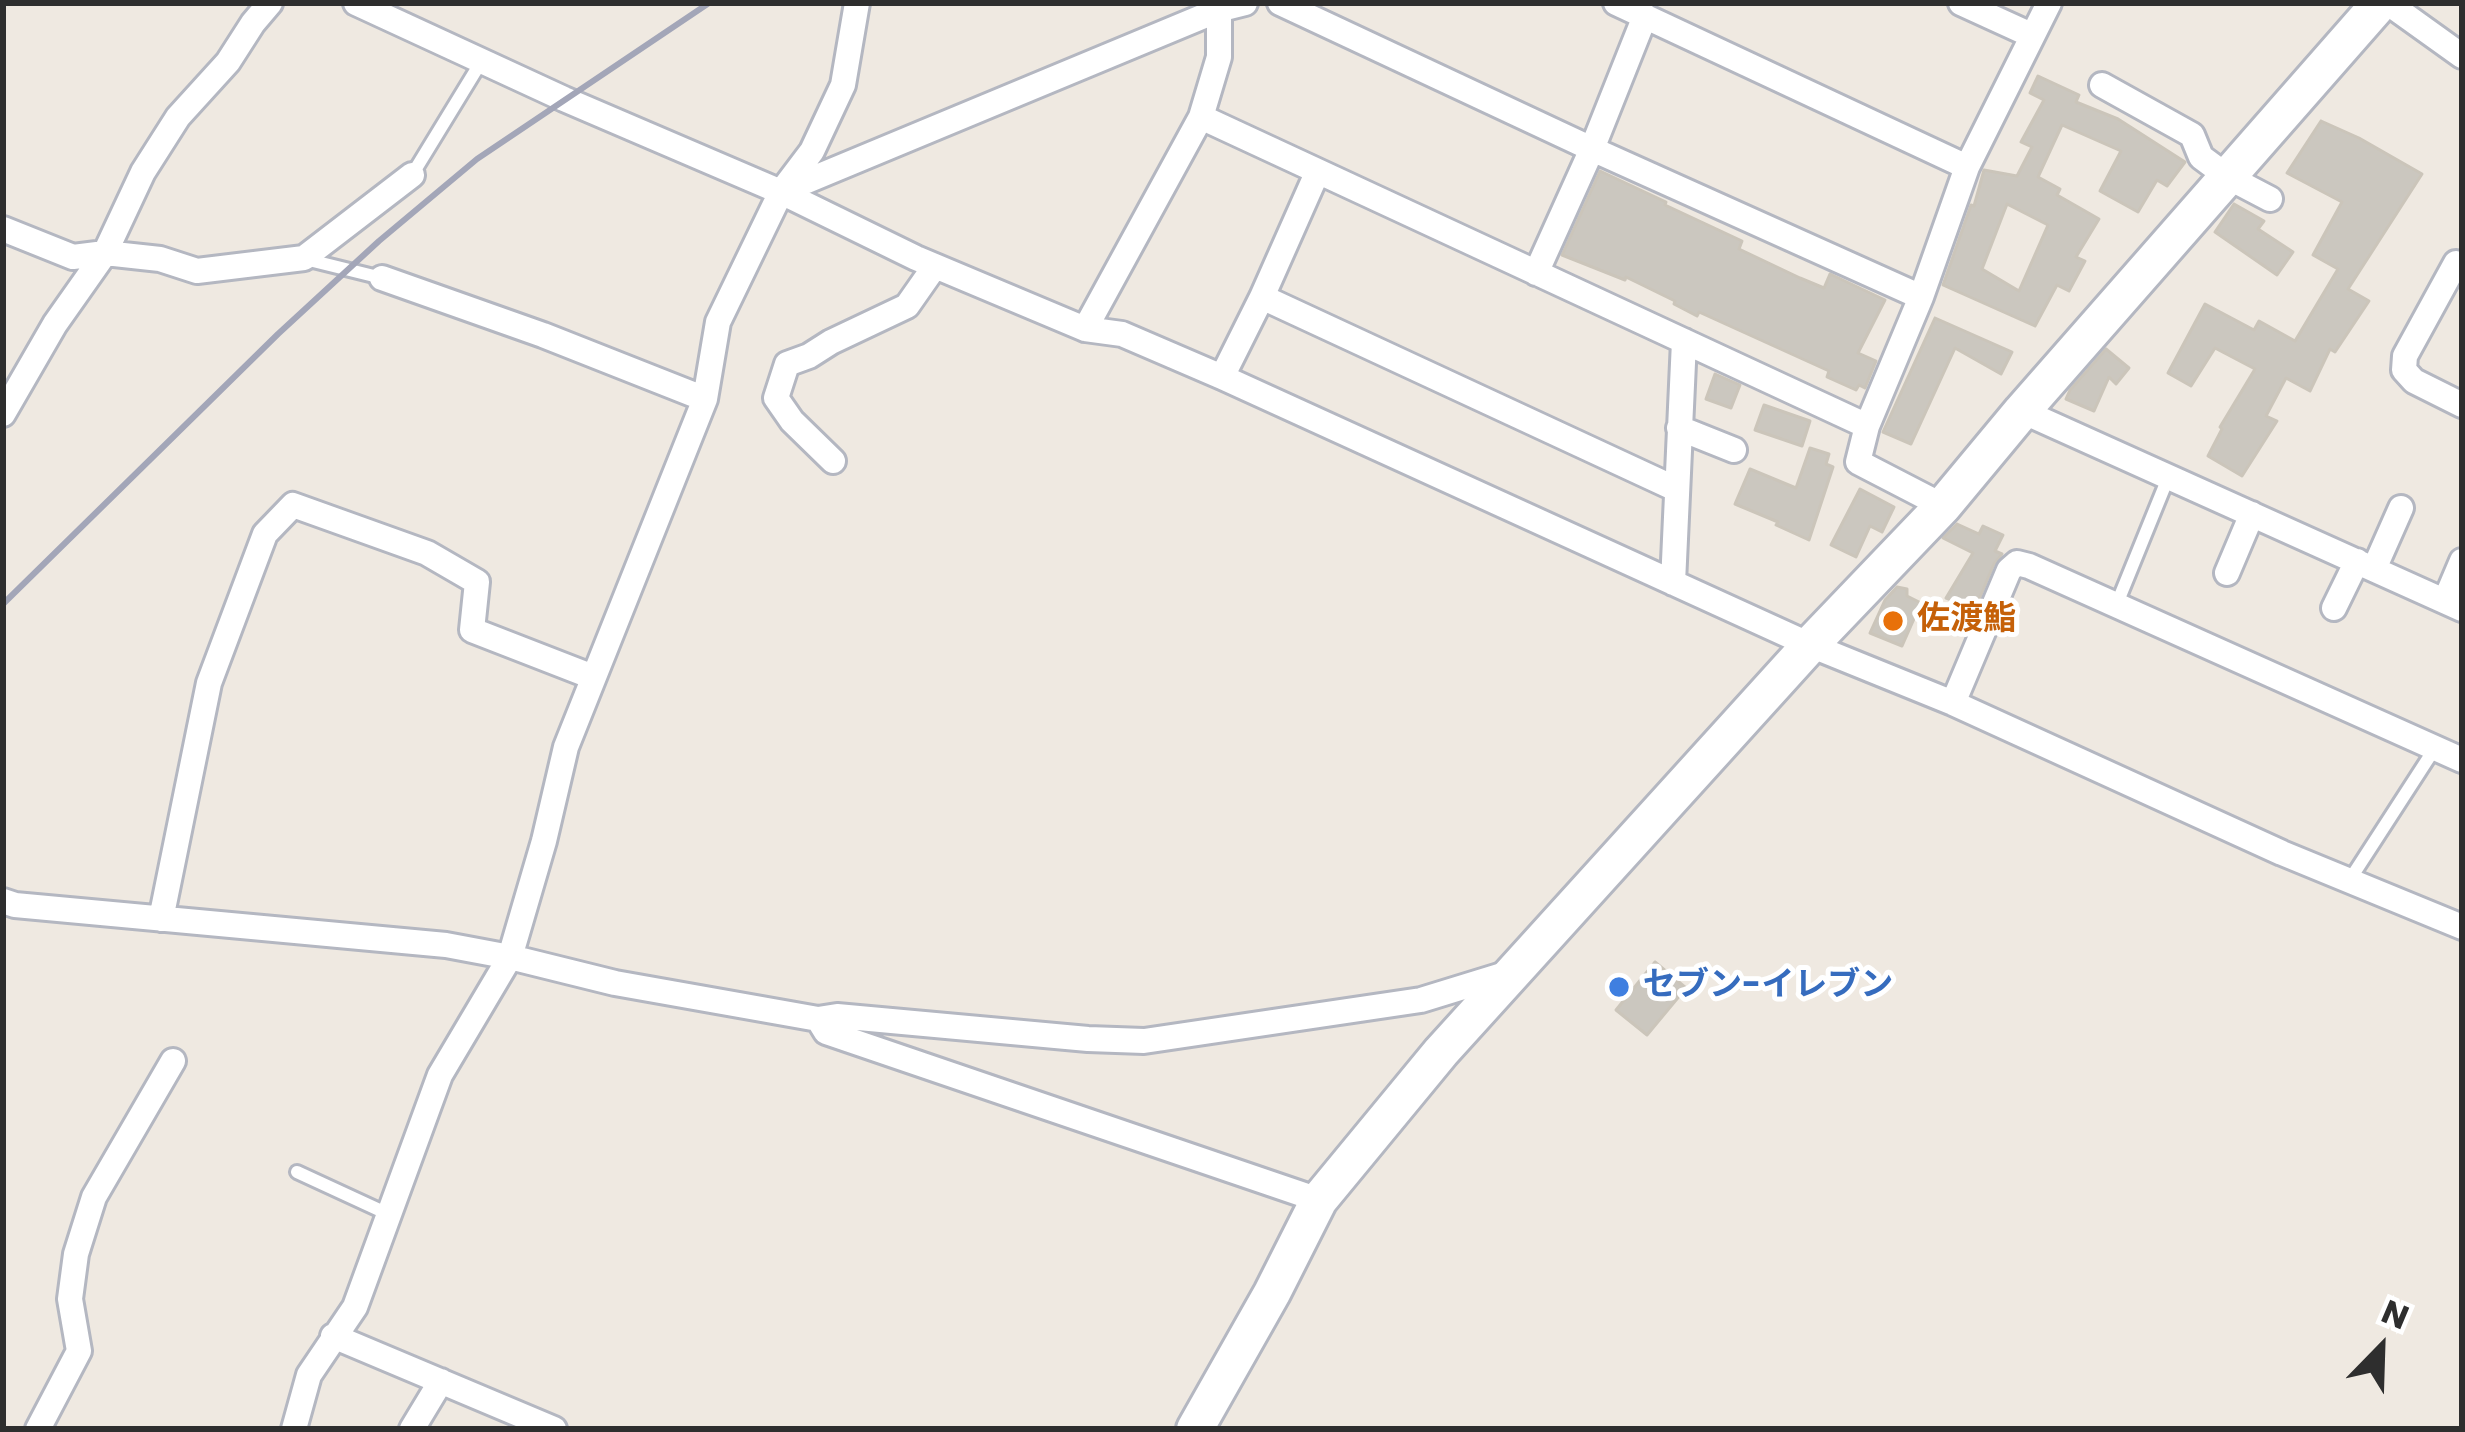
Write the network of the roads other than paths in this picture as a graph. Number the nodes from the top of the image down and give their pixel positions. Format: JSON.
{"nodes":[{"id":1,"x":270,"y":3,"type":"edge"},
{"id":2,"x":356,"y":3,"type":"edge"},
{"id":3,"x":856,"y":3,"type":"edge"},
{"id":4,"x":1280,"y":3,"type":"edge"},
{"id":5,"x":1616,"y":3,"type":"edge"},
{"id":6,"x":1960,"y":3,"type":"edge"},
{"id":7,"x":2049,"y":3,"type":"edge"},
{"id":8,"x":2384,"y":3,"type":"edge"},
{"id":9,"x":1228,"y":5,"type":"edge"},
{"id":10,"x":1645,"y":16,"type":"junction"},
{"id":11,"x":2031,"y":35,"type":"junction"},
{"id":12,"x":2462,"y":56,"type":"edge"},
{"id":13,"x":481,"y":61,"type":"junction"},
{"id":14,"x":2102,"y":85,"type":"dead end"},
{"id":15,"x":1201,"y":117,"type":"junction"},
{"id":16,"x":1592,"y":148,"type":"junction"},
{"id":17,"x":1966,"y":167,"type":"junction"},
{"id":18,"x":1317,"y":173,"type":"junction"},
{"id":19,"x":412,"y":175,"type":"joint"},
{"id":20,"x":2228,"y":177,"type":"junction"},
{"id":21,"x":781,"y":192,"type":"junction"},
{"id":22,"x":2270,"y":199,"type":"dead end"},
{"id":23,"x":3,"y":229,"type":"edge"},
{"id":24,"x":105,"y":253,"type":"junction"},
{"id":25,"x":304,"y":258,"type":"junction"},
{"id":26,"x":2456,"y":263,"type":"dead end"},
{"id":27,"x":935,"y":266,"type":"junction"},
{"id":28,"x":1536,"y":273,"type":"junction"},
{"id":29,"x":382,"y":278,"type":"joint"},
{"id":30,"x":1262,"y":297,"type":"junction"},
{"id":31,"x":1921,"y":297,"type":"junction"},
{"id":32,"x":1084,"y":329,"type":"junction"},
{"id":33,"x":1684,"y":341,"type":"junction"},
{"id":34,"x":1222,"y":377,"type":"junction"},
{"id":35,"x":705,"y":399,"type":"junction"},
{"id":36,"x":2462,"y":406,"type":"edge"},
{"id":37,"x":2022,"y":411,"type":"junction"},
{"id":38,"x":4,"y":412,"type":"edge"},
{"id":39,"x":1867,"y":426,"type":"junction"},
{"id":40,"x":1679,"y":428,"type":"junction"},
{"id":41,"x":1734,"y":450,"type":"dead end"},
{"id":42,"x":833,"y":461,"type":"dead end"},
{"id":43,"x":2169,"y":477,"type":"junction"},
{"id":44,"x":1676,"y":489,"type":"junction"},
{"id":45,"x":1942,"y":506,"type":"junction"},
{"id":46,"x":2401,"y":508,"type":"dead end"},
{"id":47,"x":2252,"y":514,"type":"junction"},
{"id":48,"x":2462,"y":561,"type":"edge"},
{"id":49,"x":2365,"y":565,"type":"junction"},
{"id":50,"x":2227,"y":573,"type":"dead end"},
{"id":51,"x":1673,"y":583,"type":"junction"},
{"id":52,"x":2453,"y":605,"type":"edge"},
{"id":53,"x":2116,"y":606,"type":"junction"},
{"id":54,"x":2334,"y":608,"type":"dead end"},
{"id":55,"x":1810,"y":645,"type":"junction"},
{"id":56,"x":592,"y":677,"type":"junction"},
{"id":57,"x":1953,"y":703,"type":"junction"},
{"id":58,"x":2435,"y":748,"type":"junction"},
{"id":59,"x":2462,"y":760,"type":"edge"},
{"id":60,"x":2349,"y":881,"type":"junction"},
{"id":61,"x":3,"y":901,"type":"edge"},
{"id":62,"x":160,"y":919,"type":"junction"},
{"id":63,"x":2462,"y":927,"type":"edge"},
{"id":64,"x":510,"y":957,"type":"junction"},
{"id":65,"x":1514,"y":971,"type":"junction"},
{"id":66,"x":818,"y":1019,"type":"junction"},
{"id":67,"x":173,"y":1061,"type":"dead end"},
{"id":68,"x":297,"y":1172,"type":"dead end"},
{"id":69,"x":1318,"y":1200,"type":"junction"},
{"id":70,"x":388,"y":1214,"type":"junction"},
{"id":71,"x":333,"y":1336,"type":"junction"},
{"id":72,"x":441,"y":1381,"type":"junction"},
{"id":73,"x":38,"y":1429,"type":"edge"},
{"id":74,"x":294,"y":1429,"type":"edge"},
{"id":75,"x":412,"y":1429,"type":"edge"},
{"id":76,"x":554,"y":1429,"type":"edge"},
{"id":77,"x":1195,"y":1429,"type":"edge"}],
"edges":[{"from":1,"to":24,"type":"street"},
{"from":2,"to":13,"type":"street"},
{"from":3,"to":21,"type":"street"},
{"from":4,"to":16,"type":"street"},
{"from":5,"to":10,"type":"street"},
{"from":6,"to":11,"type":"street"},
{"from":7,"to":11,"type":"street"},
{"from":8,"to":12,"type":"street"},
{"from":8,"to":20,"type":"street"},
{"from":9,"to":15,"type":"street"},
{"from":9,"to":21,"type":"street"},
{"from":10,"to":16,"type":"street"},
{"from":10,"to":17,"type":"street"},
{"from":11,"to":17,"type":"street"},
{"from":13,"to":19,"type":"lane"},
{"from":13,"to":21,"type":"street"},
{"from":14,"to":20,"type":"street"},
{"from":15,"to":18,"type":"street"},
{"from":15,"to":32,"type":"street"},
{"from":16,"to":28,"type":"street"},
{"from":16,"to":31,"type":"street"},
{"from":17,"to":31,"type":"street"},
{"from":18,"to":28,"type":"street"},
{"from":18,"to":30,"type":"street"},
{"from":19,"to":25,"type":"street"},
{"from":20,"to":22,"type":"street"},
{"from":20,"to":37,"type":"street"},
{"from":21,"to":27,"type":"street"},
{"from":21,"to":35,"type":"street"},
{"from":23,"to":24,"type":"street"},
{"from":24,"to":25,"type":"street"},
{"from":24,"to":38,"type":"street"},
{"from":25,"to":29,"type":"lane"},
{"from":26,"to":36,"type":"street"},
{"from":27,"to":32,"type":"street"},
{"from":27,"to":42,"type":"street"},
{"from":28,"to":33,"type":"street"},
{"from":29,"to":35,"type":"street"},
{"from":30,"to":34,"type":"street"},
{"from":30,"to":44,"type":"street"},
{"from":31,"to":39,"type":"street"},
{"from":32,"to":34,"type":"street"},
{"from":33,"to":39,"type":"street"},
{"from":33,"to":40,"type":"street"},
{"from":34,"to":51,"type":"street"},
{"from":35,"to":56,"type":"street"},
{"from":37,"to":43,"type":"street"},
{"from":37,"to":45,"type":"street"},
{"from":39,"to":45,"type":"street"},
{"from":40,"to":41,"type":"street"},
{"from":40,"to":44,"type":"street"},
{"from":43,"to":47,"type":"street"},
{"from":43,"to":53,"type":"lane"},
{"from":44,"to":51,"type":"street"},
{"from":45,"to":55,"type":"street"},
{"from":46,"to":49,"type":"street"},
{"from":47,"to":49,"type":"street"},
{"from":47,"to":50,"type":"street"},
{"from":48,"to":52,"type":"street"},
{"from":49,"to":52,"type":"street"},
{"from":49,"to":54,"type":"street"},
{"from":51,"to":55,"type":"street"},
{"from":53,"to":57,"type":"street"},
{"from":53,"to":58,"type":"street"},
{"from":55,"to":57,"type":"street"},
{"from":55,"to":65,"type":"street"},
{"from":56,"to":62,"type":"street"},
{"from":56,"to":64,"type":"street"},
{"from":57,"to":60,"type":"street"},
{"from":58,"to":59,"type":"street"},
{"from":58,"to":60,"type":"lane"},
{"from":60,"to":63,"type":"street"},
{"from":61,"to":62,"type":"street"},
{"from":62,"to":64,"type":"street"},
{"from":64,"to":66,"type":"street"},
{"from":64,"to":70,"type":"street"},
{"from":65,"to":66,"type":"street"},
{"from":65,"to":69,"type":"street"},
{"from":66,"to":69,"type":"street"},
{"from":67,"to":73,"type":"street"},
{"from":68,"to":70,"type":"lane"},
{"from":69,"to":77,"type":"street"},
{"from":70,"to":71,"type":"street"},
{"from":71,"to":72,"type":"street"},
{"from":71,"to":74,"type":"street"},
{"from":72,"to":75,"type":"street"},
{"from":72,"to":76,"type":"street"}]}
